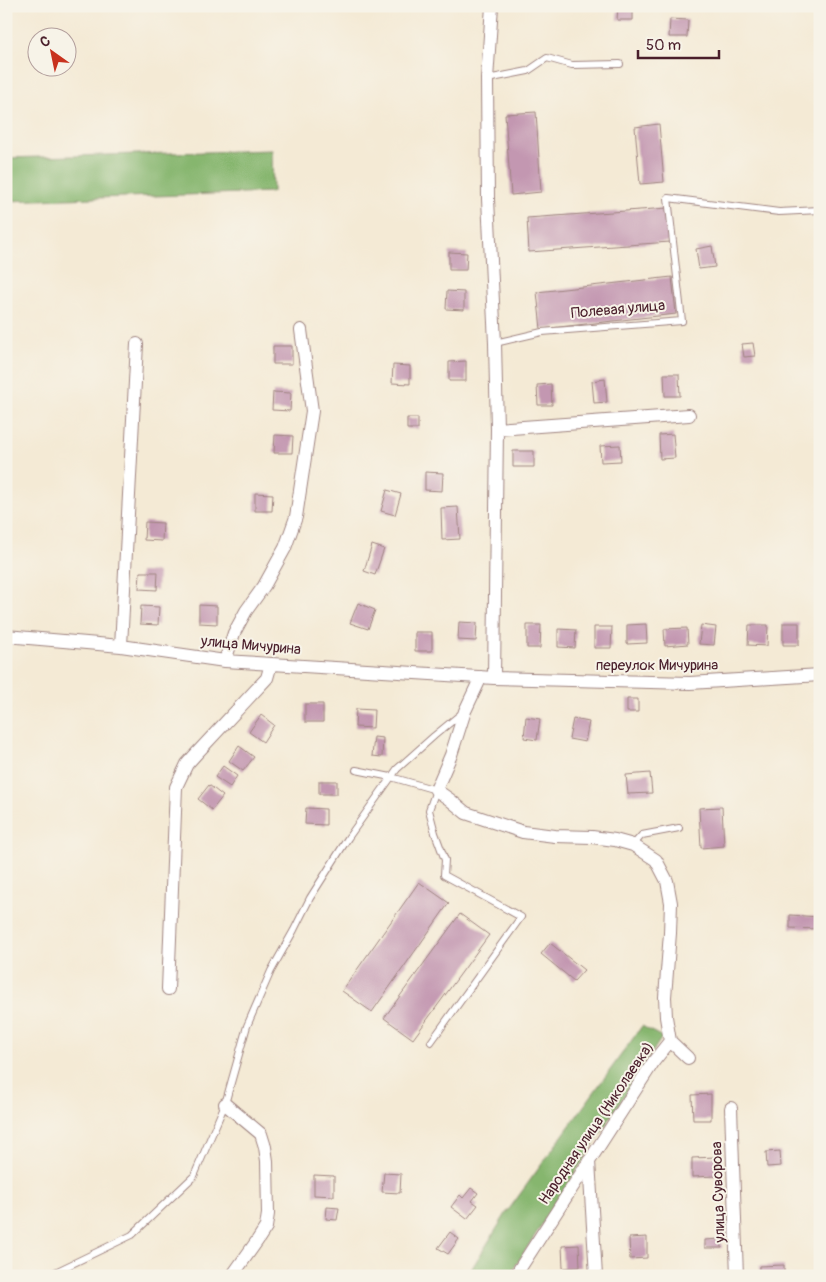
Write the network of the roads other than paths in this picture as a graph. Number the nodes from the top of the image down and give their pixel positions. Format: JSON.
{"nodes":[{"id":1,"x":492,"y":6,"type":"edge"},
{"id":2,"x":620,"y":64,"type":"dead end"},
{"id":3,"x":487,"y":79,"type":"junction"},
{"id":4,"x":820,"y":210,"type":"edge"},
{"id":5,"x":301,"y":330,"type":"dead end"},
{"id":6,"x":495,"y":343,"type":"junction"},
{"id":7,"x":137,"y":344,"type":"dead end"},
{"id":8,"x":689,"y":416,"type":"dead end"},
{"id":9,"x":497,"y":429,"type":"junction"},
{"id":10,"x":6,"y":636,"type":"edge"},
{"id":11,"x":121,"y":646,"type":"junction"},
{"id":12,"x":225,"y":661,"type":"junction"},
{"id":13,"x":271,"y":664,"type":"junction"},
{"id":14,"x":820,"y":675,"type":"edge"},
{"id":15,"x":487,"y":678,"type":"junction"},
{"id":16,"x":465,"y":711,"type":"junction"},
{"id":17,"x":356,"y":770,"type":"dead end"},
{"id":18,"x":391,"y":777,"type":"junction"},
{"id":19,"x":436,"y":790,"type":"junction"},
{"id":20,"x":679,"y":828,"type":"dead end"},
{"id":21,"x":633,"y":845,"type":"junction"},
{"id":22,"x":168,"y":988,"type":"dead end"},
{"id":23,"x":670,"y":1041,"type":"junction"},
{"id":24,"x":430,"y":1042,"type":"dead end"},
{"id":25,"x":688,"y":1058,"type":"dead end"},
{"id":26,"x":225,"y":1104,"type":"junction"},
{"id":27,"x":731,"y":1108,"type":"dead end"},
{"id":28,"x":589,"y":1161,"type":"junction"},
{"id":29,"x":47,"y":1276,"type":"edge"},
{"id":30,"x":232,"y":1276,"type":"edge"},
{"id":31,"x":515,"y":1276,"type":"edge"},
{"id":32,"x":596,"y":1276,"type":"edge"},
{"id":33,"x":737,"y":1276,"type":"edge"}],
"edges":[{"from":1,"to":3,"type":"street"},
{"from":2,"to":3,"type":"lane"},
{"from":3,"to":6,"type":"street"},
{"from":4,"to":6,"type":"lane","name":"Полевая улица"},
{"from":5,"to":12,"type":"street"},
{"from":6,"to":9,"type":"street"},
{"from":7,"to":11,"type":"street"},
{"from":8,"to":9,"type":"street"},
{"from":9,"to":15,"type":"street"},
{"from":10,"to":11,"type":"street","name":"улица Мичурина"},
{"from":11,"to":12,"type":"street","name":"улица Мичурина"},
{"from":12,"to":13,"type":"street","name":"улица Мичурина"},
{"from":13,"to":15,"type":"street","name":"улица Мичурина"},
{"from":13,"to":22,"type":"street"},
{"from":14,"to":15,"type":"street","name":"переулок Мичурина"},
{"from":15,"to":16,"type":"street"},
{"from":16,"to":18,"type":"lane"},
{"from":16,"to":19,"type":"street"},
{"from":17,"to":18,"type":"lane"},
{"from":18,"to":19,"type":"lane"},
{"from":18,"to":26,"type":"lane"},
{"from":19,"to":21,"type":"street","name":"Народная улица (Николаевка)"},
{"from":19,"to":24,"type":"lane"},
{"from":20,"to":21,"type":"lane"},
{"from":21,"to":23,"type":"street","name":"Народная улица (Николаевка)"},
{"from":23,"to":25,"type":"street"},
{"from":23,"to":28,"type":"street","name":"Народная улица (Николаевка)"},
{"from":26,"to":29,"type":"lane"},
{"from":26,"to":30,"type":"street"},
{"from":27,"to":33,"type":"street","name":"улица Суворова"},
{"from":28,"to":31,"type":"street","name":"Народная улица (Николаевка)"},
{"from":28,"to":32,"type":"street"}]}
